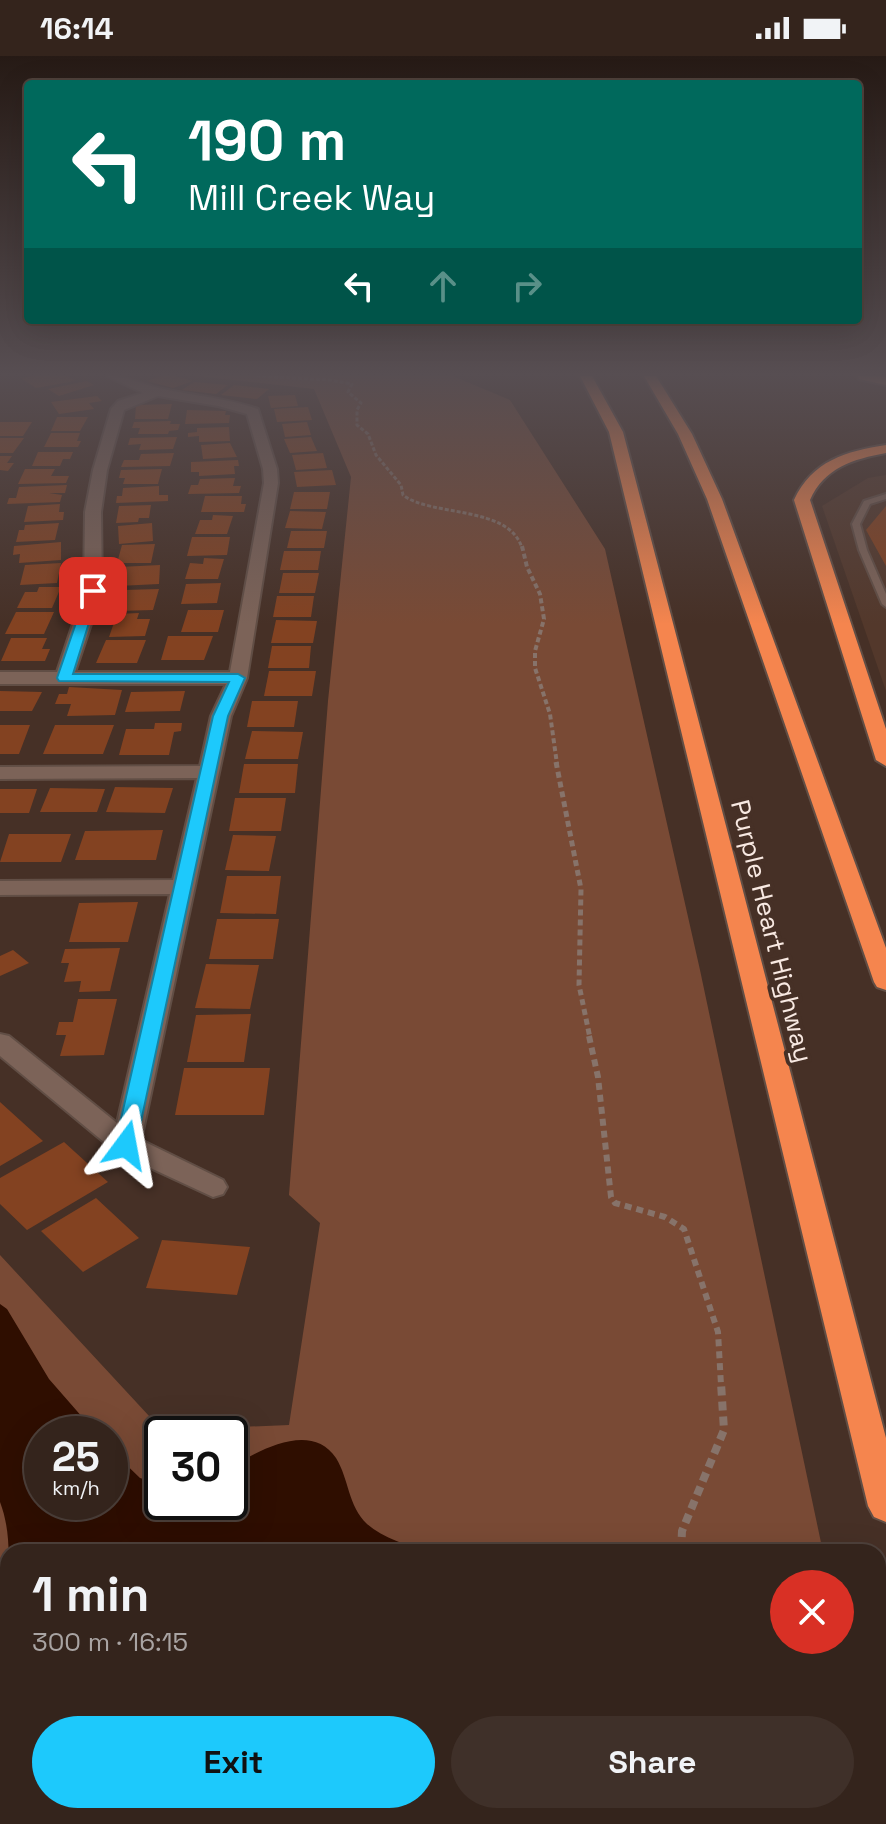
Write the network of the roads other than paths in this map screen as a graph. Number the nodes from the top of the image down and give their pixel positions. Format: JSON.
{"nodes":[{"id":1,"x":103,"y":459,"type":"edge"},
{"id":2,"x":267,"y":459,"type":"edge"},
{"id":3,"x":623,"y":459,"type":"edge"},
{"id":4,"x":696,"y":459,"type":"edge"},
{"id":5,"x":847,"y":459,"type":"edge"},
{"id":6,"x":886,"y":496,"type":"edge"},
{"id":7,"x":886,"y":604,"type":"edge"},
{"id":8,"x":0,"y":678,"type":"edge"},
{"id":9,"x":64,"y":678,"type":"junction"},
{"id":10,"x":238,"y":678,"type":"junction"},
{"id":11,"x":886,"y":760,"type":"edge"},
{"id":12,"x":208,"y":772,"type":"junction"},
{"id":13,"x":0,"y":773,"type":"edge"},
{"id":14,"x":183,"y":887,"type":"junction"},
{"id":15,"x":0,"y":888,"type":"edge"},
{"id":16,"x":886,"y":982,"type":"edge"},
{"id":17,"x":0,"y":1042,"type":"edge"},
{"id":18,"x":126,"y":1145,"type":"junction"},
{"id":19,"x":213,"y":1187,"type":"dead end"},
{"id":20,"x":886,"y":1506,"type":"edge"}],
"edges":[{"from":1,"to":9,"type":"street"},
{"from":2,"to":10,"type":"street"},
{"from":3,"to":20,"type":"highway","name":"Purple Heart Highway"},
{"from":4,"to":16,"type":"highway"},
{"from":5,"to":11,"type":"highway"},
{"from":6,"to":7,"type":"lane"},
{"from":8,"to":9,"type":"street"},
{"from":9,"to":10,"type":"street"},
{"from":10,"to":12,"type":"street"},
{"from":12,"to":13,"type":"street"},
{"from":12,"to":14,"type":"street"},
{"from":14,"to":15,"type":"street"},
{"from":14,"to":18,"type":"street"},
{"from":17,"to":18,"type":"street"},
{"from":18,"to":19,"type":"street"}]}
